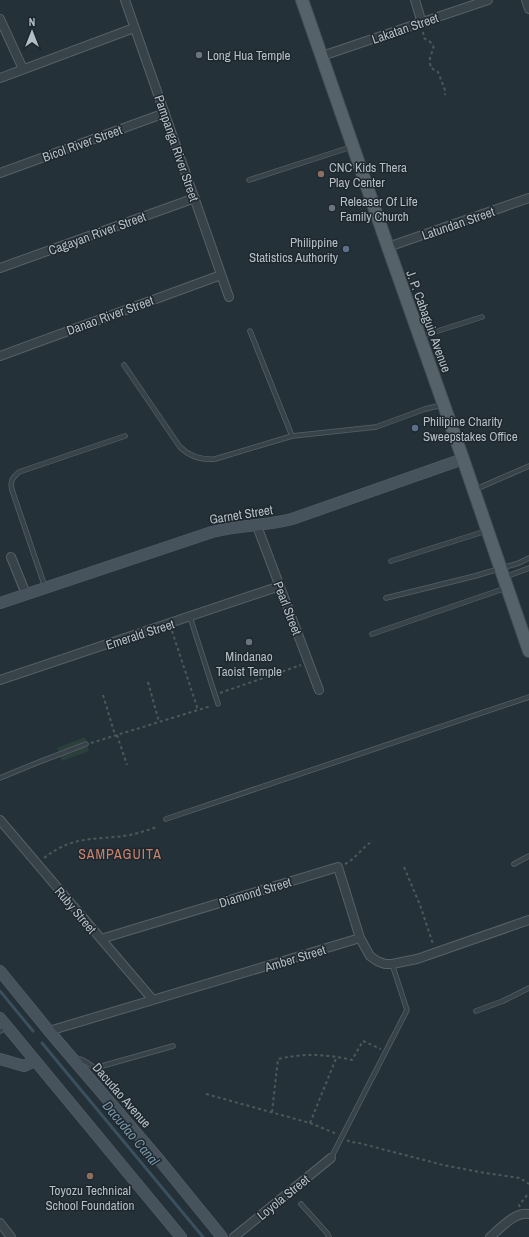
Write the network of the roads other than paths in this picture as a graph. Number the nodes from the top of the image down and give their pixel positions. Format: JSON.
{"nodes":[{"id":1,"x":125,"y":0,"type":"edge"},
{"id":2,"x":302,"y":0,"type":"edge"},
{"id":3,"x":415,"y":0,"type":"edge"},
{"id":4,"x":488,"y":0,"type":"edge"},
{"id":5,"x":526,"y":0,"type":"edge"},
{"id":6,"x":529,"y":9,"type":"edge"},
{"id":7,"x":0,"y":19,"type":"edge"},
{"id":8,"x":422,"y":23,"type":"junction"},
{"id":9,"x":134,"y":28,"type":"junction"},
{"id":10,"x":322,"y":56,"type":"junction"},
{"id":11,"x":23,"y":69,"type":"junction"},
{"id":12,"x":0,"y":78,"type":"edge"},
{"id":13,"x":165,"y":113,"type":"junction"},
{"id":14,"x":353,"y":147,"type":"junction"},
{"id":15,"x":0,"y":173,"type":"edge"},
{"id":16,"x":249,"y":180,"type":"dead end"},
{"id":17,"x":195,"y":198,"type":"junction"},
{"id":18,"x":529,"y":198,"type":"edge"},
{"id":19,"x":388,"y":247,"type":"junction"},
{"id":20,"x":0,"y":268,"type":"edge"},
{"id":21,"x":221,"y":275,"type":"junction"},
{"id":22,"x":228,"y":297,"type":"dead end"},
{"id":23,"x":482,"y":317,"type":"dead end"},
{"id":24,"x":250,"y":330,"type":"dead end"},
{"id":25,"x":420,"y":337,"type":"junction"},
{"id":26,"x":0,"y":356,"type":"edge"},
{"id":27,"x":124,"y":365,"type":"dead end"},
{"id":28,"x":443,"y":404,"type":"junction"},
{"id":29,"x":125,"y":436,"type":"dead end"},
{"id":30,"x":292,"y":436,"type":"junction"},
{"id":31,"x":463,"y":459,"type":"junction"},
{"id":32,"x":529,"y":466,"type":"edge"},
{"id":33,"x":474,"y":490,"type":"junction"},
{"id":34,"x":257,"y":526,"type":"junction"},
{"id":35,"x":487,"y":530,"type":"junction"},
{"id":36,"x":12,"y":557,"type":"dead end"},
{"id":37,"x":529,"y":558,"type":"edge"},
{"id":38,"x":391,"y":561,"type":"dead end"},
{"id":39,"x":529,"y":568,"type":"edge"},
{"id":40,"x":504,"y":578,"type":"junction"},
{"id":41,"x":280,"y":586,"type":"junction"},
{"id":42,"x":45,"y":588,"type":"junction"},
{"id":43,"x":26,"y":594,"type":"junction"},
{"id":44,"x":386,"y":598,"type":"dead end"},
{"id":45,"x":0,"y":603,"type":"edge"},
{"id":46,"x":190,"y":617,"type":"junction"},
{"id":47,"x":372,"y":634,"type":"dead end"},
{"id":48,"x":529,"y":651,"type":"edge"},
{"id":49,"x":0,"y":680,"type":"edge"},
{"id":50,"x":319,"y":690,"type":"dead end"},
{"id":51,"x":529,"y":697,"type":"edge"},
{"id":52,"x":218,"y":704,"type":"road end"},
{"id":53,"x":86,"y":744,"type":"road end"},
{"id":54,"x":0,"y":778,"type":"edge"},
{"id":55,"x":166,"y":819,"type":"dead end"},
{"id":56,"x":0,"y":820,"type":"edge"},
{"id":57,"x":529,"y":856,"type":"edge"},
{"id":58,"x":514,"y":864,"type":"dead end"},
{"id":59,"x":529,"y":920,"type":"edge"},
{"id":60,"x":360,"y":938,"type":"junction"},
{"id":61,"x":101,"y":940,"type":"junction"},
{"id":62,"x":392,"y":964,"type":"junction"},
{"id":63,"x":0,"y":971,"type":"edge"},
{"id":64,"x":529,"y":988,"type":"edge"},
{"id":65,"x":153,"y":1000,"type":"junction"},
{"id":66,"x":476,"y":1011,"type":"dead end"},
{"id":67,"x":0,"y":1018,"type":"edge"},
{"id":68,"x":4,"y":1029,"type":"edge"},
{"id":69,"x":49,"y":1031,"type":"junction"},
{"id":70,"x":173,"y":1046,"type":"dead end"},
{"id":71,"x":72,"y":1057,"type":"junction"},
{"id":72,"x":0,"y":1059,"type":"edge"},
{"id":73,"x":35,"y":1061,"type":"junction"},
{"id":74,"x":331,"y":1158,"type":"joint"},
{"id":75,"x":301,"y":1204,"type":"dead end"},
{"id":76,"x":525,"y":1214,"type":"edge"},
{"id":77,"x":0,"y":1223,"type":"edge"},
{"id":78,"x":12,"y":1237,"type":"edge"},
{"id":79,"x":181,"y":1237,"type":"edge"},
{"id":80,"x":222,"y":1237,"type":"edge"},
{"id":81,"x":234,"y":1237,"type":"edge"},
{"id":82,"x":328,"y":1237,"type":"edge"},
{"id":83,"x":490,"y":1237,"type":"edge"}],
"edges":[{"from":1,"to":9,"type":"street","name":"Pampanga River Street"},
{"from":2,"to":10,"type":"main road","name":"J. P. Cabaguio Avenue"},
{"from":3,"to":8,"type":"street"},
{"from":4,"to":8,"type":"street","name":"Lakatan Street"},
{"from":5,"to":6,"type":"street"},
{"from":7,"to":11,"type":"street"},
{"from":8,"to":10,"type":"street","name":"Lakatan Street"},
{"from":9,"to":11,"type":"street"},
{"from":9,"to":13,"type":"street","name":"Pampanga River Street"},
{"from":10,"to":14,"type":"main road","name":"J. P. Cabaguio Avenue"},
{"from":11,"to":12,"type":"street"},
{"from":13,"to":15,"type":"street","name":"Bicol River Street"},
{"from":13,"to":17,"type":"street","name":"Pampanga River Street"},
{"from":14,"to":16,"type":"lane"},
{"from":14,"to":19,"type":"main road","name":"J. P. Cabaguio Avenue"},
{"from":17,"to":20,"type":"street","name":"Cagayan River Street"},
{"from":17,"to":21,"type":"street","name":"Pampanga River Street"},
{"from":18,"to":19,"type":"street","name":"Latundan Street"},
{"from":19,"to":25,"type":"main road","name":"J. P. Cabaguio Avenue"},
{"from":21,"to":22,"type":"street","name":"Pampanga River Street"},
{"from":21,"to":26,"type":"street","name":"Danao River Street"},
{"from":23,"to":25,"type":"lane"},
{"from":24,"to":30,"type":"lane"},
{"from":25,"to":28,"type":"main road","name":"J. P. Cabaguio Avenue"},
{"from":27,"to":30,"type":"lane"},
{"from":28,"to":30,"type":"lane"},
{"from":28,"to":31,"type":"main road","name":"J. P. Cabaguio Avenue"},
{"from":29,"to":42,"type":"lane"},
{"from":31,"to":33,"type":"main road","name":"J. P. Cabaguio Avenue"},
{"from":31,"to":34,"type":"main road","name":"Garnet Street"},
{"from":32,"to":33,"type":"lane"},
{"from":33,"to":35,"type":"main road","name":"J. P. Cabaguio Avenue"},
{"from":34,"to":41,"type":"street","name":"Pearl Street"},
{"from":34,"to":42,"type":"main road","name":"Garnet Street"},
{"from":35,"to":38,"type":"lane"},
{"from":35,"to":40,"type":"main road","name":"J. P. Cabaguio Avenue"},
{"from":36,"to":43,"type":"street"},
{"from":37,"to":40,"type":"lane"},
{"from":39,"to":40,"type":"lane"},
{"from":40,"to":44,"type":"lane"},
{"from":40,"to":47,"type":"lane"},
{"from":40,"to":48,"type":"main road","name":"J. P. Cabaguio Avenue"},
{"from":41,"to":46,"type":"street","name":"Emerald Street"},
{"from":41,"to":50,"type":"street","name":"Pearl Street"},
{"from":42,"to":43,"type":"main road","name":"Garnet Street"},
{"from":43,"to":45,"type":"main road","name":"Garnet Street"},
{"from":46,"to":49,"type":"street","name":"Emerald Street"},
{"from":46,"to":52,"type":"lane"},
{"from":51,"to":55,"type":"lane"},
{"from":53,"to":54,"type":"lane"},
{"from":56,"to":61,"type":"street","name":"Ruby Street"},
{"from":57,"to":58,"type":"lane"},
{"from":59,"to":62,"type":"street"},
{"from":60,"to":61,"type":"street","name":"Diamond Street"},
{"from":60,"to":62,"type":"street"},
{"from":60,"to":65,"type":"street","name":"Amber Street"},
{"from":61,"to":65,"type":"street","name":"Ruby Street"},
{"from":62,"to":74,"type":"lane"},
{"from":63,"to":69,"type":"main road","name":"Dacudao Avenue"},
{"from":64,"to":66,"type":"lane"},
{"from":65,"to":69,"type":"street","name":"Amber Street"},
{"from":67,"to":68,"type":"main road"},
{"from":68,"to":73,"type":"main road"},
{"from":69,"to":71,"type":"main road","name":"Dacudao Avenue"},
{"from":70,"to":71,"type":"lane"},
{"from":71,"to":80,"type":"main road","name":"Dacudao Avenue"},
{"from":72,"to":73,"type":"main road"},
{"from":73,"to":79,"type":"main road"},
{"from":74,"to":81,"type":"street","name":"Loyola Street"},
{"from":75,"to":82,"type":"lane"},
{"from":76,"to":83,"type":"street"},
{"from":77,"to":78,"type":"street"}]}
